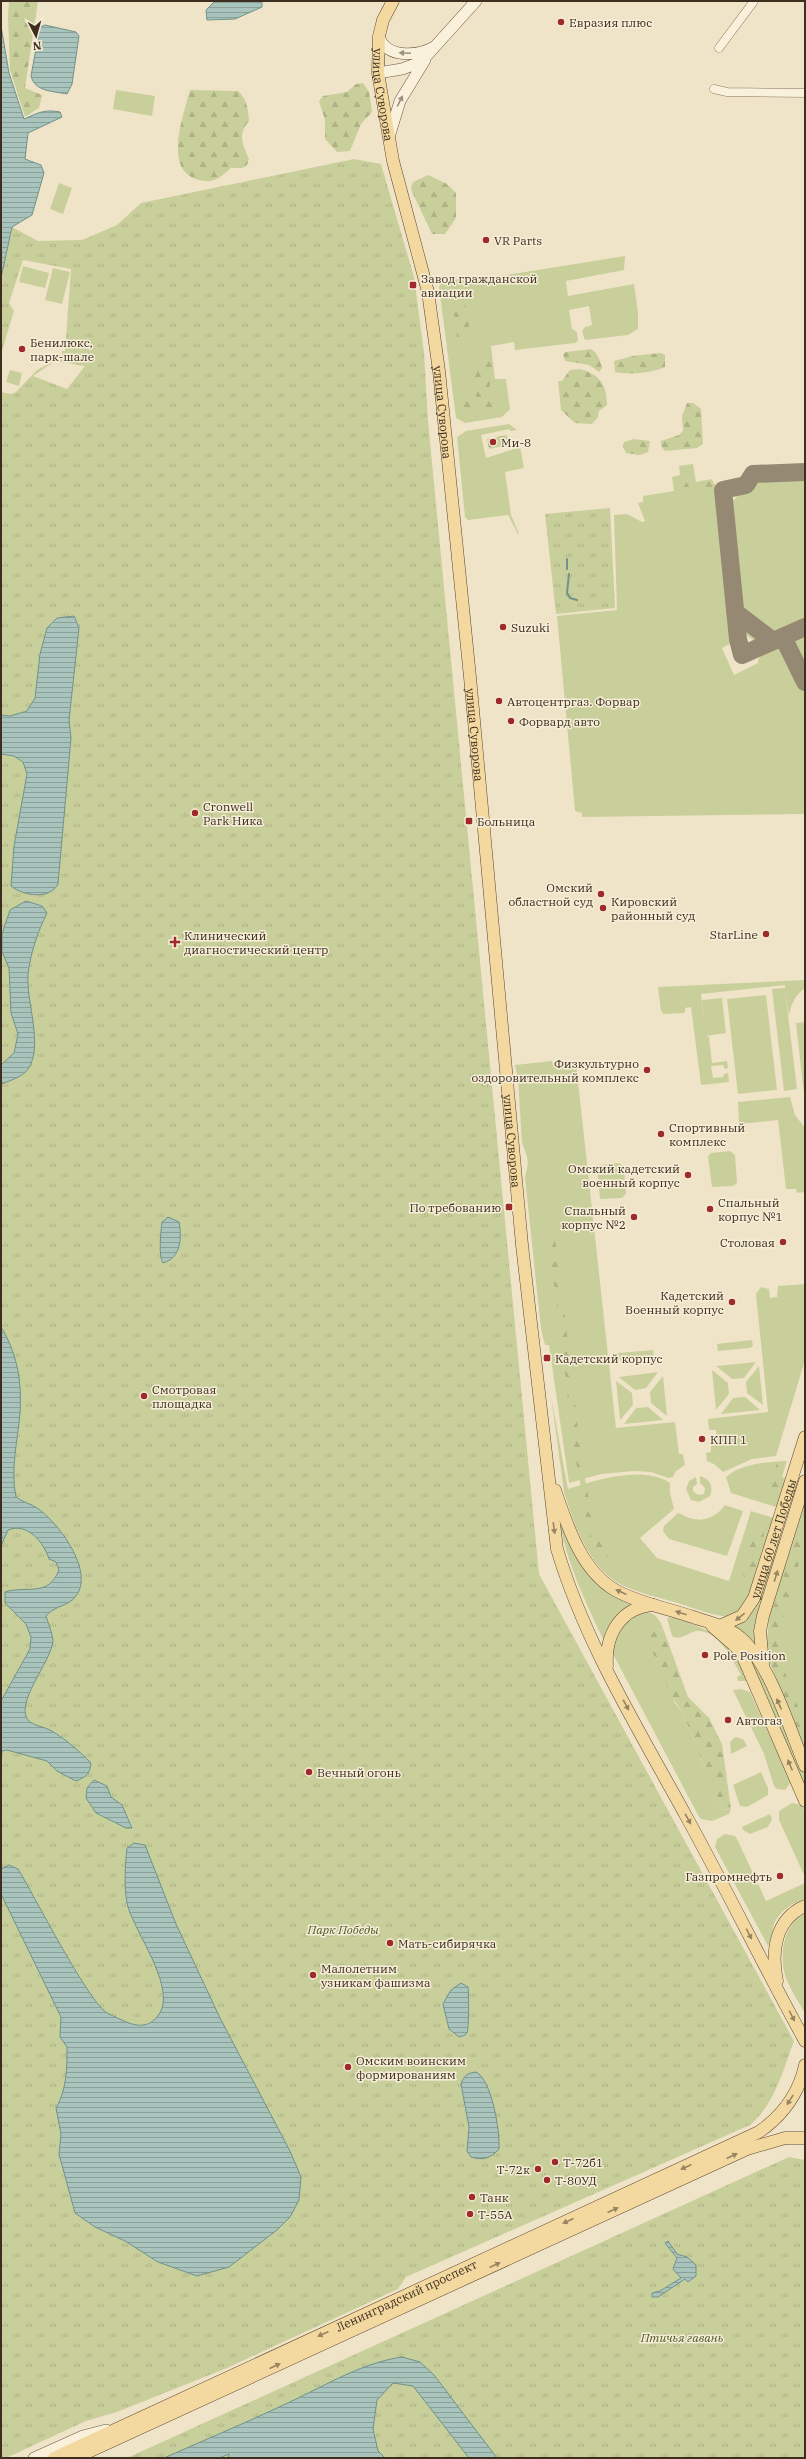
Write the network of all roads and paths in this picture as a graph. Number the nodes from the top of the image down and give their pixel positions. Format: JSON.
{"nodes":[{"id":1,"x":393,"y":1,"type":"edge"},
{"id":2,"x":476,"y":1,"type":"edge"},
{"id":3,"x":754,"y":1,"type":"edge"},
{"id":4,"x":379,"y":36,"type":"junction"},
{"id":5,"x":438,"y":44,"type":"junction"},
{"id":6,"x":719,"y":48,"type":"dead end"},
{"id":7,"x":428,"y":56,"type":"junction"},
{"id":8,"x":378,"y":73,"type":"junction"},
{"id":9,"x":714,"y":89,"type":"dead end"},
{"id":10,"x":805,"y":93,"type":"edge"},
{"id":11,"x":389,"y":138,"type":"junction"},
{"id":12,"x":805,"y":1437,"type":"edge"},
{"id":13,"x":550,"y":1476,"type":"junction"},
{"id":14,"x":805,"y":1481,"type":"edge"},
{"id":15,"x":776,"y":1532,"type":"junction"},
{"id":16,"x":788,"y":1535,"type":"junction"},
{"id":17,"x":658,"y":1605,"type":"junction"},
{"id":18,"x":705,"y":1620,"type":"junction"},
{"id":19,"x":722,"y":1625,"type":"junction"},
{"id":20,"x":764,"y":1669,"type":"junction"},
{"id":21,"x":607,"y":1671,"type":"junction"},
{"id":22,"x":805,"y":1766,"type":"edge"},
{"id":23,"x":805,"y":1801,"type":"edge"},
{"id":24,"x":805,"y":1906,"type":"edge"},
{"id":25,"x":779,"y":1993,"type":"junction"},
{"id":26,"x":805,"y":2042,"type":"edge"},
{"id":27,"x":805,"y":2065,"type":"edge"},
{"id":28,"x":805,"y":2138,"type":"edge"},
{"id":29,"x":122,"y":2426,"type":"junction"},
{"id":30,"x":34,"y":2458,"type":"edge"},
{"id":31,"x":54,"y":2458,"type":"edge"},
{"id":32,"x":75,"y":2458,"type":"edge"}],
"edges":[{"from":1,"to":4,"type":"main road","name":"улица Суворова"},
{"from":2,"to":5,"type":"main road"},
{"from":3,"to":6,"type":"street"},
{"from":5,"to":4,"type":"main road","one_way":true},
{"from":4,"to":8,"type":"main road","name":"улица Суворова"},
{"from":5,"to":7,"type":"main road"},
{"from":7,"to":8,"type":"main road"},
{"from":11,"to":7,"type":"main road","one_way":true},
{"from":8,"to":11,"type":"main road","name":"улица Суворова"},
{"from":9,"to":10,"type":"street"},
{"from":11,"to":13,"type":"main road","name":"улица Суворова"},
{"from":12,"to":15,"type":"main road","name":"улица 60 лет Победы"},
{"from":17,"to":13,"type":"main road","one_way":true},
{"from":13,"to":21,"type":"main road","one_way":true},
{"from":14,"to":16,"type":"main road","name":"улица 60 лет Победы"},
{"from":15,"to":16,"type":"main road"},
{"from":15,"to":19,"type":"main road","name":"улица 60 лет Победы","one_way":true},
{"from":20,"to":16,"type":"main road","name":"улица 60 лет Победы","one_way":true},
{"from":18,"to":17,"type":"main road","one_way":true},
{"from":17,"to":21,"type":"main road"},
{"from":18,"to":19,"type":"main road"},
{"from":23,"to":18,"type":"main road","one_way":true},
{"from":19,"to":20,"type":"main road"},
{"from":22,"to":20,"type":"main road","one_way":true},
{"from":21,"to":25,"type":"main road","one_way":true},
{"from":24,"to":25,"type":"main road"},
{"from":25,"to":26,"type":"main road","one_way":true},
{"from":27,"to":29,"type":"main road","name":"Ленинградский проспект","one_way":true},
{"from":32,"to":28,"type":"main road","name":"Ленинградский проспект","one_way":true},
{"from":29,"to":30,"type":"main road"},
{"from":29,"to":31,"type":"main road","name":"Ленинградский проспект"}]}
